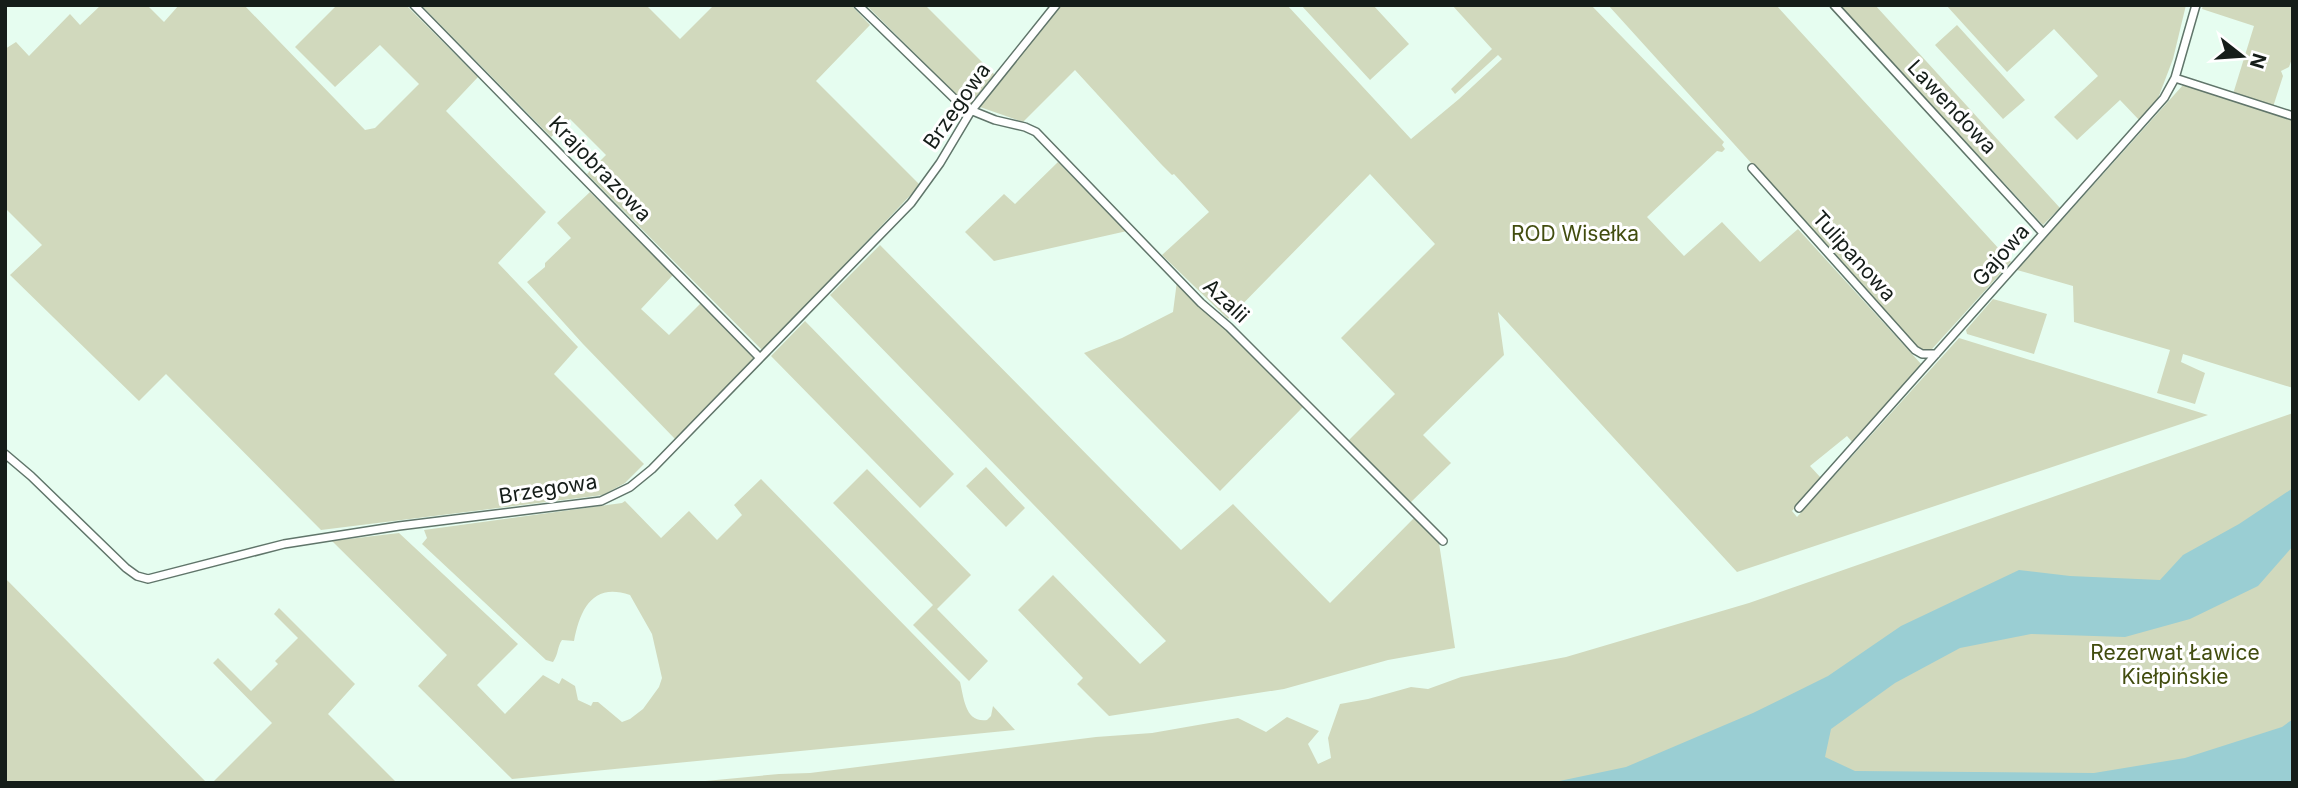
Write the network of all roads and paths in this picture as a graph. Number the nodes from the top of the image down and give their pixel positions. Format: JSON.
{"nodes":[{"id":1,"x":414,"y":5,"type":"edge"},
{"id":2,"x":859,"y":5,"type":"edge"},
{"id":3,"x":1056,"y":5,"type":"edge"},
{"id":4,"x":1834,"y":5,"type":"edge"},
{"id":5,"x":2196,"y":5,"type":"edge"},
{"id":6,"x":2175,"y":78,"type":"junction"},
{"id":7,"x":971,"y":111,"type":"junction"},
{"id":8,"x":2293,"y":116,"type":"edge"},
{"id":9,"x":1752,"y":168,"type":"dead end"},
{"id":10,"x":2043,"y":233,"type":"junction"},
{"id":11,"x":1936,"y":354,"type":"junction"},
{"id":12,"x":761,"y":358,"type":"junction"},
{"id":13,"x":5,"y":454,"type":"edge"},
{"id":14,"x":1799,"y":508,"type":"dead end"},
{"id":15,"x":1443,"y":541,"type":"dead end"}],
"edges":[{"from":1,"to":12,"type":"street","name":"Krajobrazowa"},
{"from":2,"to":7,"type":"street"},
{"from":3,"to":7,"type":"street","name":"Brzegowa"},
{"from":4,"to":10,"type":"street","name":"Lawendowa"},
{"from":5,"to":6,"type":"street","name":"Gajowa"},
{"from":6,"to":8,"type":"street"},
{"from":6,"to":10,"type":"street","name":"Gajowa"},
{"from":7,"to":12,"type":"street","name":"Brzegowa"},
{"from":7,"to":15,"type":"street","name":"Azalii"},
{"from":9,"to":11,"type":"street","name":"Tulipanowa"},
{"from":10,"to":11,"type":"street","name":"Gajowa"},
{"from":11,"to":14,"type":"street","name":"Gajowa"},
{"from":12,"to":13,"type":"street","name":"Brzegowa"}]}
